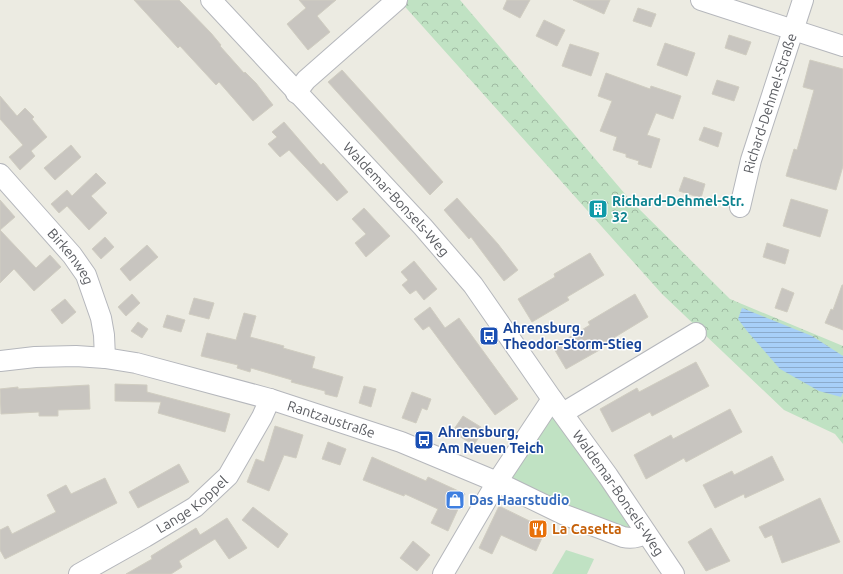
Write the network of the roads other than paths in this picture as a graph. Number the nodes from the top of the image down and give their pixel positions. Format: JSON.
{"nodes":[{"id":1,"x":211,"y":0,"type":"edge"},
{"id":2,"x":397,"y":0,"type":"edge"},
{"id":3,"x":701,"y":0,"type":"edge"},
{"id":4,"x":804,"y":0,"type":"edge"},
{"id":5,"x":793,"y":30,"type":"junction"},
{"id":6,"x":843,"y":46,"type":"edge"},
{"id":7,"x":296,"y":93,"type":"junction"},
{"id":8,"x":0,"y":174,"type":"edge"},
{"id":9,"x":740,"y":207,"type":"dead end"},
{"id":10,"x":696,"y":333,"type":"dead end"},
{"id":11,"x":105,"y":358,"type":"junction"},
{"id":12,"x":0,"y":361,"type":"edge"},
{"id":13,"x":270,"y":399,"type":"junction"},
{"id":14,"x":558,"y":406,"type":"junction"},
{"id":15,"x":497,"y":482,"type":"junction"},
{"id":16,"x":646,"y":533,"type":"junction"},
{"id":17,"x":78,"y":574,"type":"edge"},
{"id":18,"x":443,"y":574,"type":"edge"},
{"id":19,"x":674,"y":574,"type":"edge"}],
"edges":[{"from":1,"to":7,"type":"street","name":"Waldemar-Bonsels-Weg"},
{"from":2,"to":7,"type":"street"},
{"from":3,"to":5,"type":"street"},
{"from":4,"to":5,"type":"street","name":"Richard-Dehmel-Straße"},
{"from":5,"to":6,"type":"street"},
{"from":5,"to":9,"type":"street","name":"Richard-Dehmel-Straße"},
{"from":7,"to":14,"type":"street","name":"Waldemar-Bonsels-Weg"},
{"from":8,"to":11,"type":"street","name":"Birkenweg"},
{"from":10,"to":14,"type":"street"},
{"from":11,"to":12,"type":"street","name":"Rantzaustraße"},
{"from":11,"to":13,"type":"street","name":"Rantzaustraße"},
{"from":13,"to":15,"type":"street","name":"Rantzaustraße"},
{"from":13,"to":17,"type":"street","name":"Lange Koppel"},
{"from":14,"to":15,"type":"street"},
{"from":14,"to":16,"type":"street","name":"Waldemar-Bonsels-Weg"},
{"from":15,"to":16,"type":"street","name":"Rantzaustraße"},
{"from":15,"to":18,"type":"street"},
{"from":16,"to":19,"type":"street","name":"Waldemar-Bonsels-Weg"}]}
